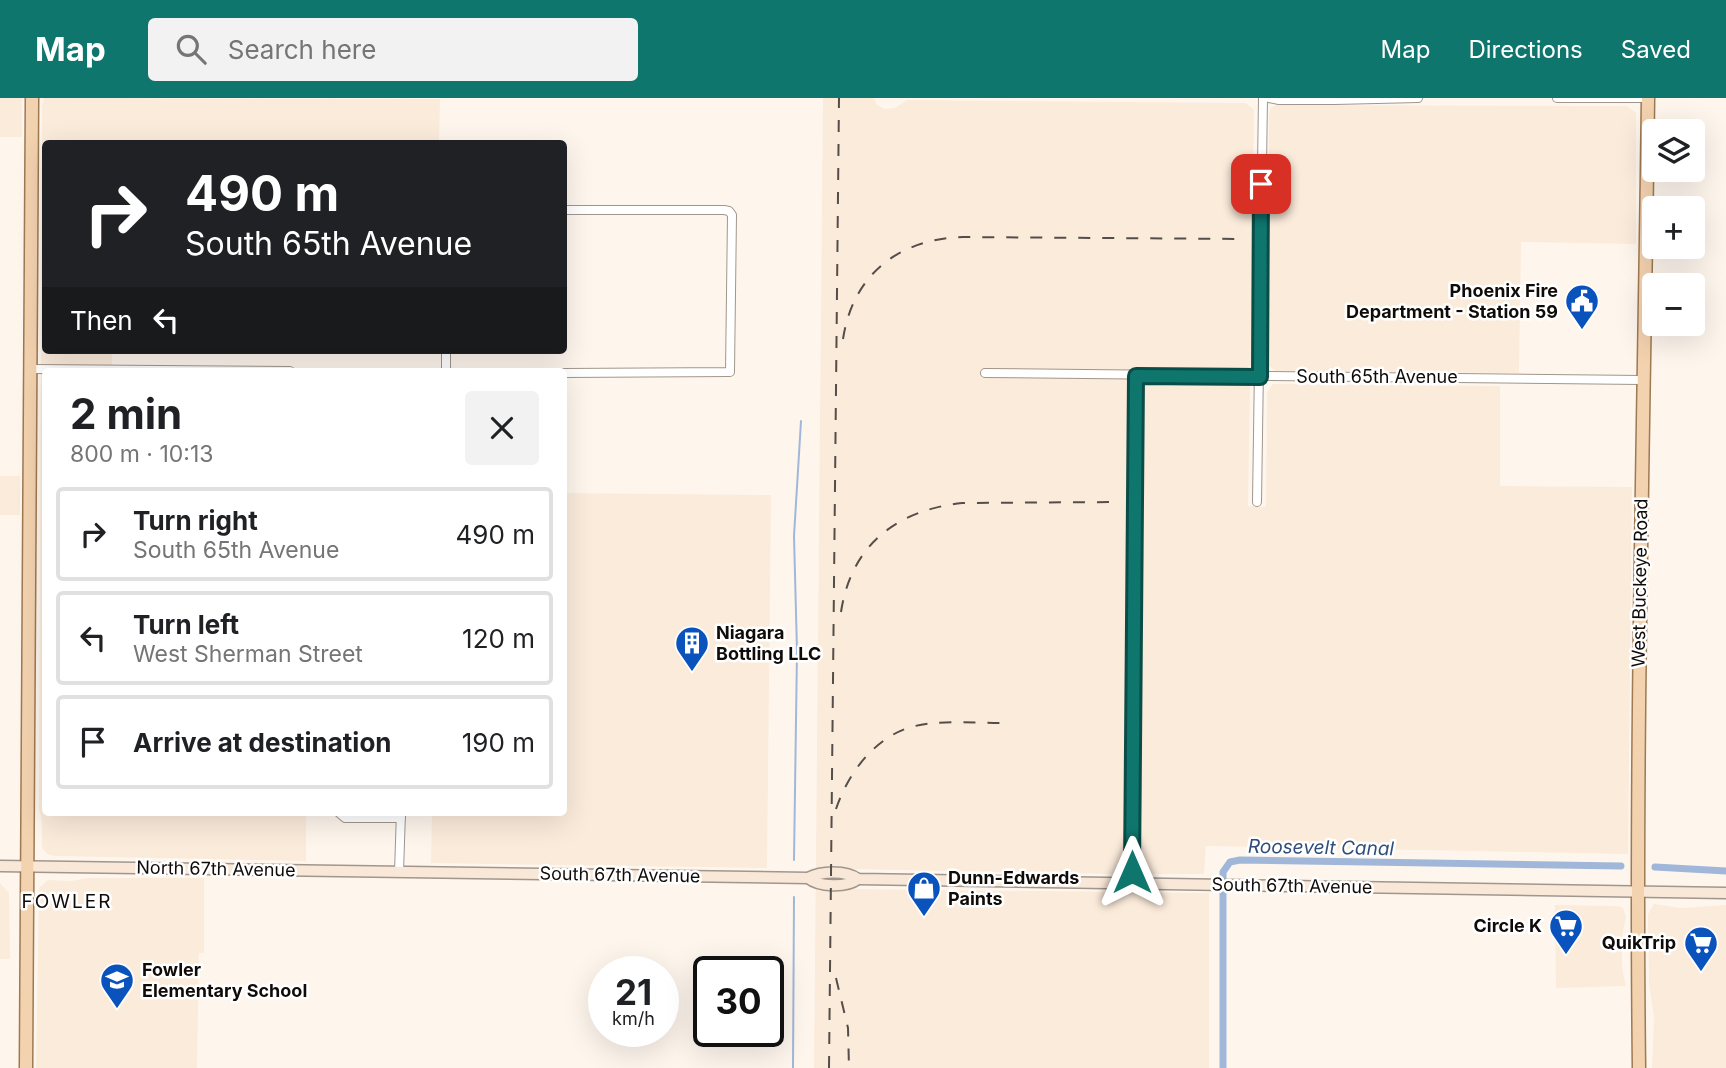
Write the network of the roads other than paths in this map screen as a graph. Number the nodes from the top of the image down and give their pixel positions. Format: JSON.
{"nodes":[{"id":1,"x":32,"y":98,"type":"edge"},
{"id":2,"x":1263,"y":98,"type":"edge"},
{"id":3,"x":1269,"y":98,"type":"edge"},
{"id":4,"x":1418,"y":98,"type":"edge"},
{"id":5,"x":1557,"y":98,"type":"edge"},
{"id":6,"x":1648,"y":98,"type":"edge"},
{"id":7,"x":567,"y":210,"type":"edge"},
{"id":8,"x":31,"y":369,"type":"junction"},
{"id":9,"x":42,"y":369,"type":"edge"},
{"id":10,"x":567,"y":373,"type":"edge"},
{"id":11,"x":985,"y":373,"type":"dead end"},
{"id":12,"x":1136,"y":376,"type":"junction"},
{"id":13,"x":1260,"y":377,"type":"junction"},
{"id":14,"x":1642,"y":380,"type":"junction"},
{"id":15,"x":1258,"y":502,"type":"dead end"},
{"id":16,"x":343,"y":816,"type":"edge"},
{"id":17,"x":382,"y":816,"type":"edge"},
{"id":18,"x":401,"y":816,"type":"edge"},
{"id":19,"x":0,"y":866,"type":"edge"},
{"id":20,"x":28,"y":867,"type":"junction"},
{"id":21,"x":399,"y":872,"type":"junction"},
{"id":22,"x":432,"y":873,"type":"joint"},
{"id":23,"x":1132,"y":883,"type":"junction"},
{"id":24,"x":1637,"y":892,"type":"junction"},
{"id":25,"x":1726,"y":893,"type":"edge"},
{"id":26,"x":26,"y":1068,"type":"edge"},
{"id":27,"x":1639,"y":1068,"type":"edge"}],
"edges":[{"from":1,"to":8,"type":"main road"},
{"from":2,"to":13,"type":"street"},
{"from":3,"to":4,"type":"street"},
{"from":5,"to":6,"type":"street"},
{"from":6,"to":14,"type":"main road","name":"West Buckeye Road"},
{"from":7,"to":10,"type":"street"},
{"from":8,"to":9,"type":"street"},
{"from":8,"to":20,"type":"main road"},
{"from":11,"to":12,"type":"street","name":"South 65th Avenue"},
{"from":12,"to":13,"type":"street","name":"South 65th Avenue"},
{"from":12,"to":23,"type":"street"},
{"from":13,"to":14,"type":"street","name":"South 65th Avenue"},
{"from":13,"to":15,"type":"street"},
{"from":14,"to":24,"type":"main road","name":"West Buckeye Road"},
{"from":16,"to":17,"type":"street"},
{"from":18,"to":21,"type":"street"},
{"from":19,"to":20,"type":"main road","name":"North 67th Avenue"},
{"from":20,"to":21,"type":"main road","name":"North 67th Avenue"},
{"from":20,"to":26,"type":"main road"},
{"from":21,"to":22,"type":"main road","name":"North 67th Avenue"},
{"from":22,"to":23,"type":"main road","name":"South 67th Avenue"},
{"from":23,"to":24,"type":"main road","name":"South 67th Avenue"},
{"from":24,"to":25,"type":"main road","name":"South 67th Avenue"},
{"from":24,"to":27,"type":"main road","name":"West Buckeye Road"}]}
